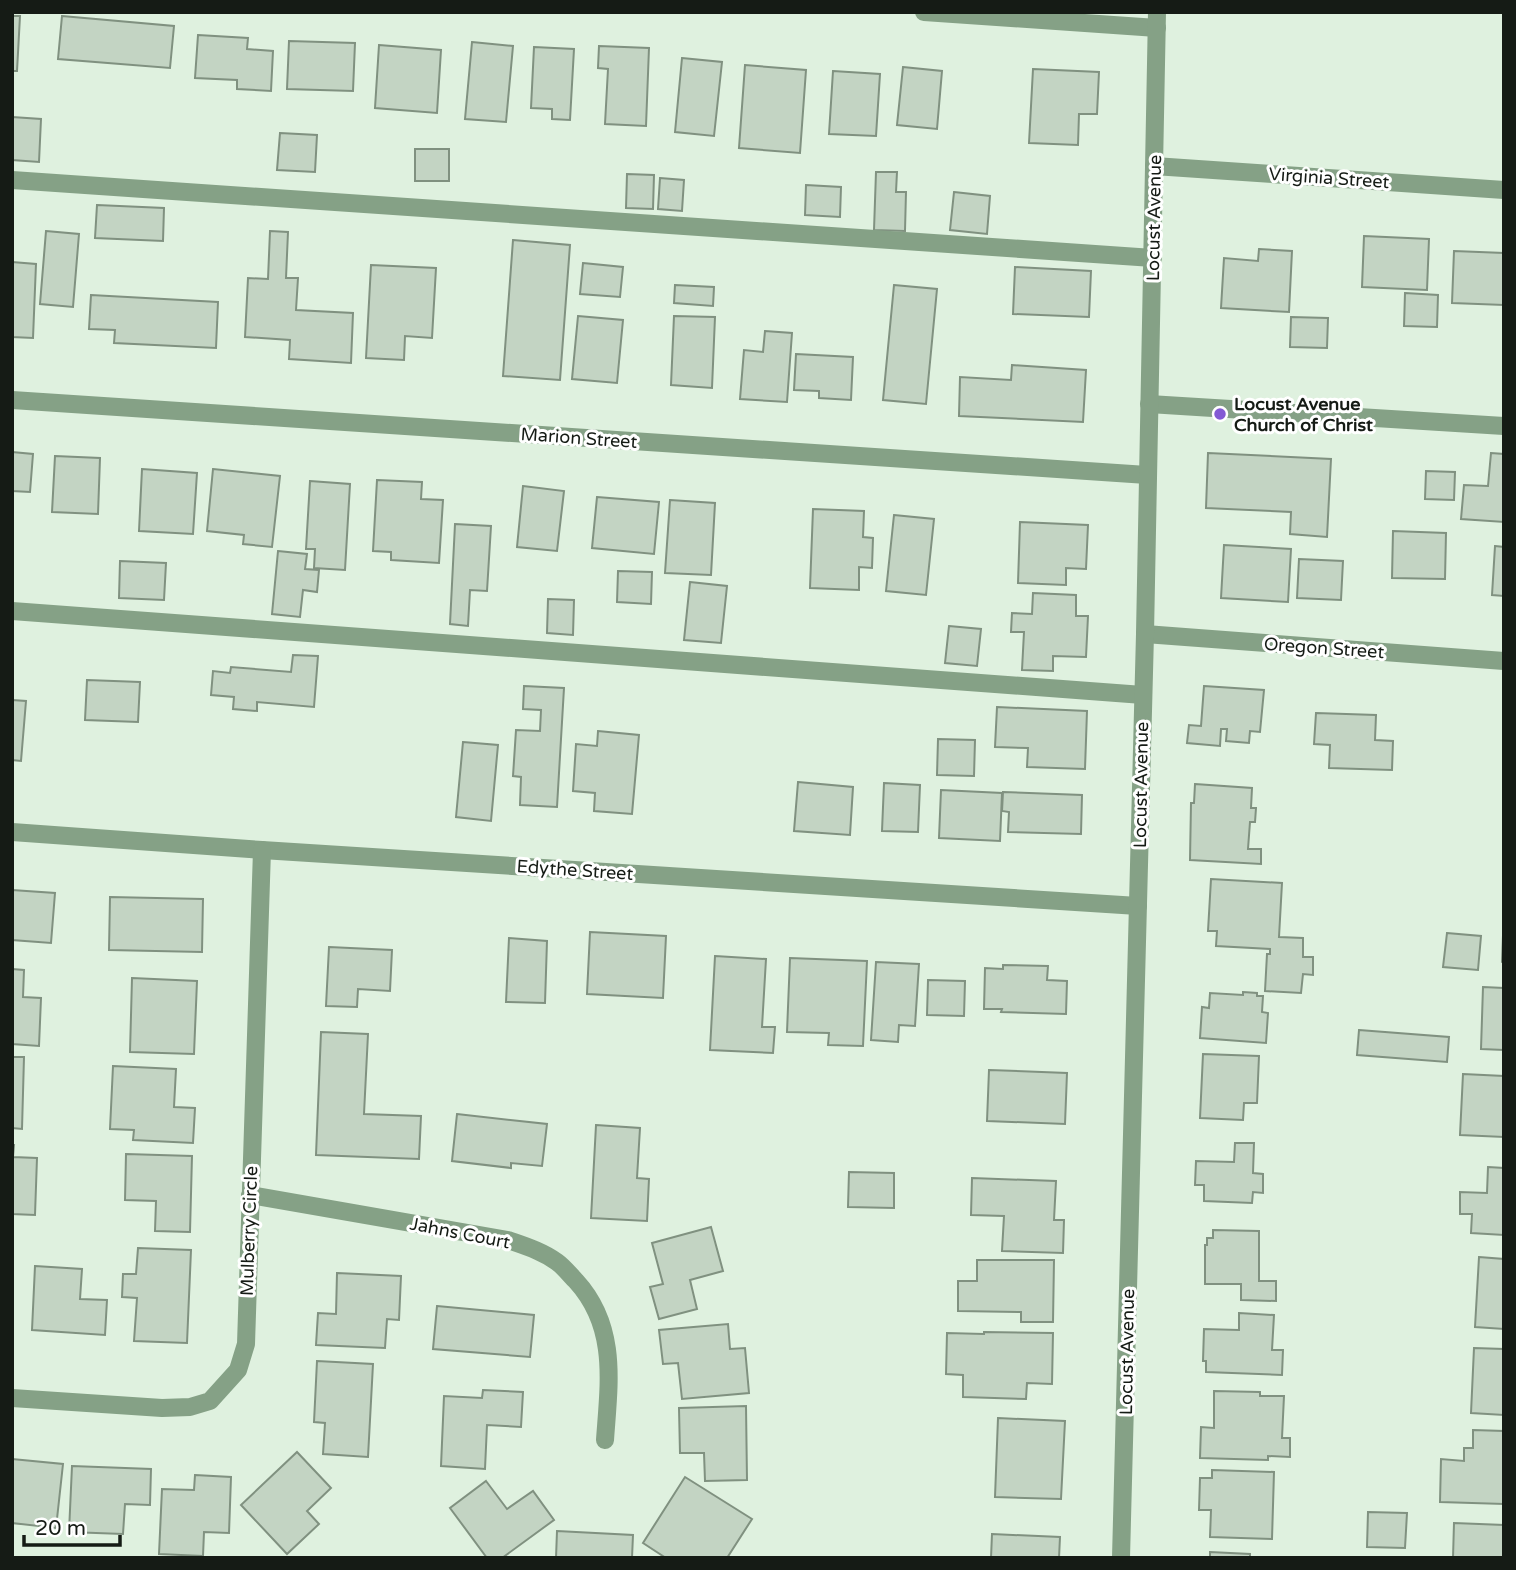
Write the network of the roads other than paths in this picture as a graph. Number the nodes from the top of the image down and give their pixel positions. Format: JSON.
{"nodes":[{"id":1,"x":924,"y":12,"type":"edge"},
{"id":2,"x":1157,"y":20,"type":"edge"},
{"id":3,"x":1154,"y":166,"type":"junction"},
{"id":4,"x":12,"y":180,"type":"edge"},
{"id":5,"x":1504,"y":190,"type":"edge"},
{"id":6,"x":1153,"y":258,"type":"junction"},
{"id":7,"x":12,"y":400,"type":"edge"},
{"id":8,"x":1149,"y":404,"type":"junction"},
{"id":9,"x":1504,"y":426,"type":"edge"},
{"id":10,"x":1147,"y":475,"type":"junction"},
{"id":11,"x":12,"y":611,"type":"edge"},
{"id":12,"x":1145,"y":634,"type":"junction"},
{"id":13,"x":1504,"y":662,"type":"edge"},
{"id":14,"x":1143,"y":695,"type":"junction"},
{"id":15,"x":12,"y":832,"type":"edge"},
{"id":16,"x":262,"y":850,"type":"junction"},
{"id":17,"x":1138,"y":906,"type":"junction"},
{"id":18,"x":250,"y":1195,"type":"junction"},
{"id":19,"x":12,"y":1398,"type":"edge"},
{"id":20,"x":605,"y":1440,"type":"dead end"},
{"id":21,"x":1121,"y":1558,"type":"edge"}],
"edges":[{"from":1,"to":2,"type":"street"},
{"from":2,"to":3,"type":"street","name":"Locust Avenue"},
{"from":3,"to":5,"type":"street","name":"Virginia Street"},
{"from":3,"to":6,"type":"street","name":"Locust Avenue"},
{"from":4,"to":6,"type":"street"},
{"from":6,"to":8,"type":"street","name":"Locust Avenue"},
{"from":7,"to":10,"type":"street","name":"Marion Street"},
{"from":8,"to":9,"type":"street"},
{"from":8,"to":10,"type":"street","name":"Locust Avenue"},
{"from":10,"to":12,"type":"street","name":"Locust Avenue"},
{"from":11,"to":14,"type":"street"},
{"from":12,"to":13,"type":"street","name":"Oregon Street"},
{"from":12,"to":14,"type":"street","name":"Locust Avenue"},
{"from":14,"to":17,"type":"street","name":"Locust Avenue"},
{"from":15,"to":16,"type":"street","name":"Edythe Street"},
{"from":16,"to":17,"type":"street","name":"Edythe Street"},
{"from":16,"to":18,"type":"street","name":"Mulberry Circle"},
{"from":17,"to":21,"type":"street","name":"Locust Avenue"},
{"from":18,"to":19,"type":"street","name":"Mulberry Circle"},
{"from":18,"to":20,"type":"street","name":"Jahns Court"}]}
